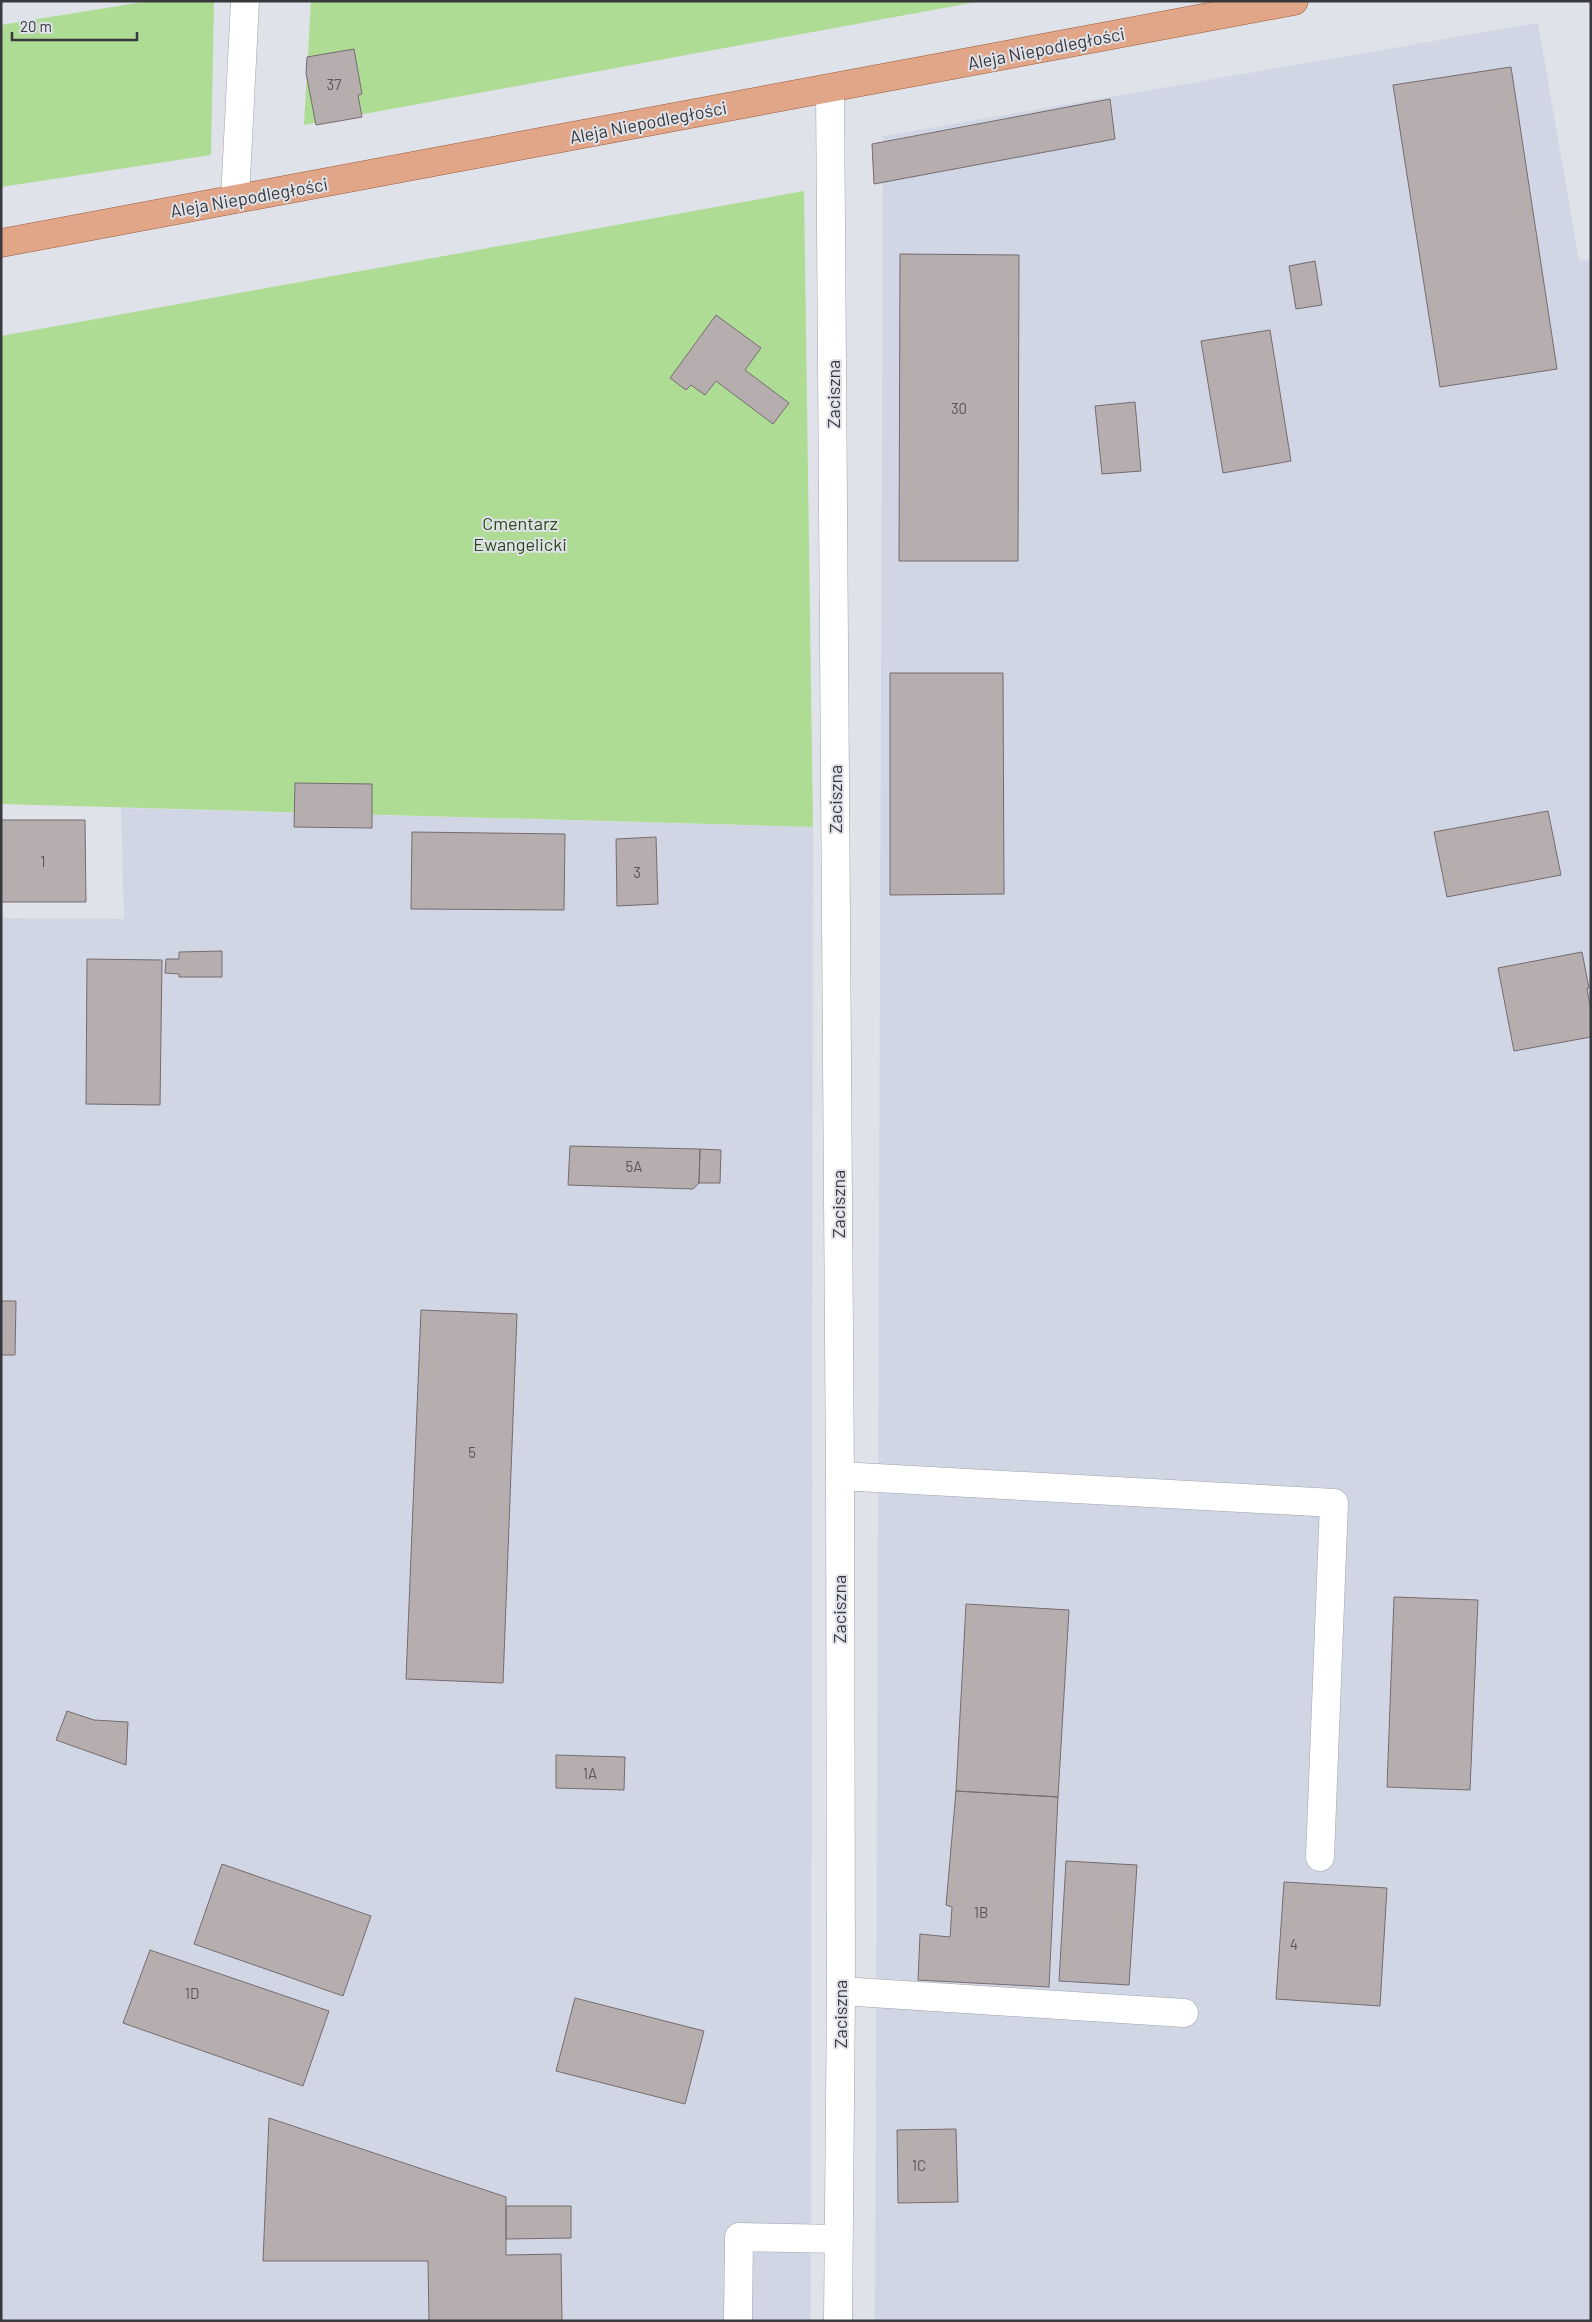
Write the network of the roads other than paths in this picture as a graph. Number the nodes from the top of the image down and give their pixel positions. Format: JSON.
{"nodes":[{"id":1,"x":245,"y":1,"type":"edge"},
{"id":2,"x":1294,"y":1,"type":"edge"},
{"id":3,"x":830,"y":88,"type":"junction"},
{"id":4,"x":235,"y":199,"type":"junction"},
{"id":5,"x":1,"y":243,"type":"edge"},
{"id":6,"x":840,"y":1476,"type":"junction"},
{"id":7,"x":1320,"y":1857,"type":"dead end"},
{"id":8,"x":841,"y":1991,"type":"junction"},
{"id":9,"x":1184,"y":2013,"type":"dead end"},
{"id":10,"x":839,"y":2239,"type":"junction"},
{"id":11,"x":738,"y":2321,"type":"edge"},
{"id":12,"x":838,"y":2321,"type":"edge"}],
"edges":[{"from":1,"to":4,"type":"street"},
{"from":2,"to":3,"type":"main road","name":"Aleja Niepodległości"},
{"from":3,"to":4,"type":"main road","name":"Aleja Niepodległości"},
{"from":3,"to":6,"type":"street","name":"Zaciszna"},
{"from":4,"to":5,"type":"main road","name":"Aleja Niepodległości"},
{"from":6,"to":7,"type":"street"},
{"from":6,"to":8,"type":"street","name":"Zaciszna"},
{"from":8,"to":9,"type":"street"},
{"from":8,"to":10,"type":"street","name":"Zaciszna"},
{"from":10,"to":11,"type":"street"},
{"from":10,"to":12,"type":"street","name":"Zaciszna"}]}
